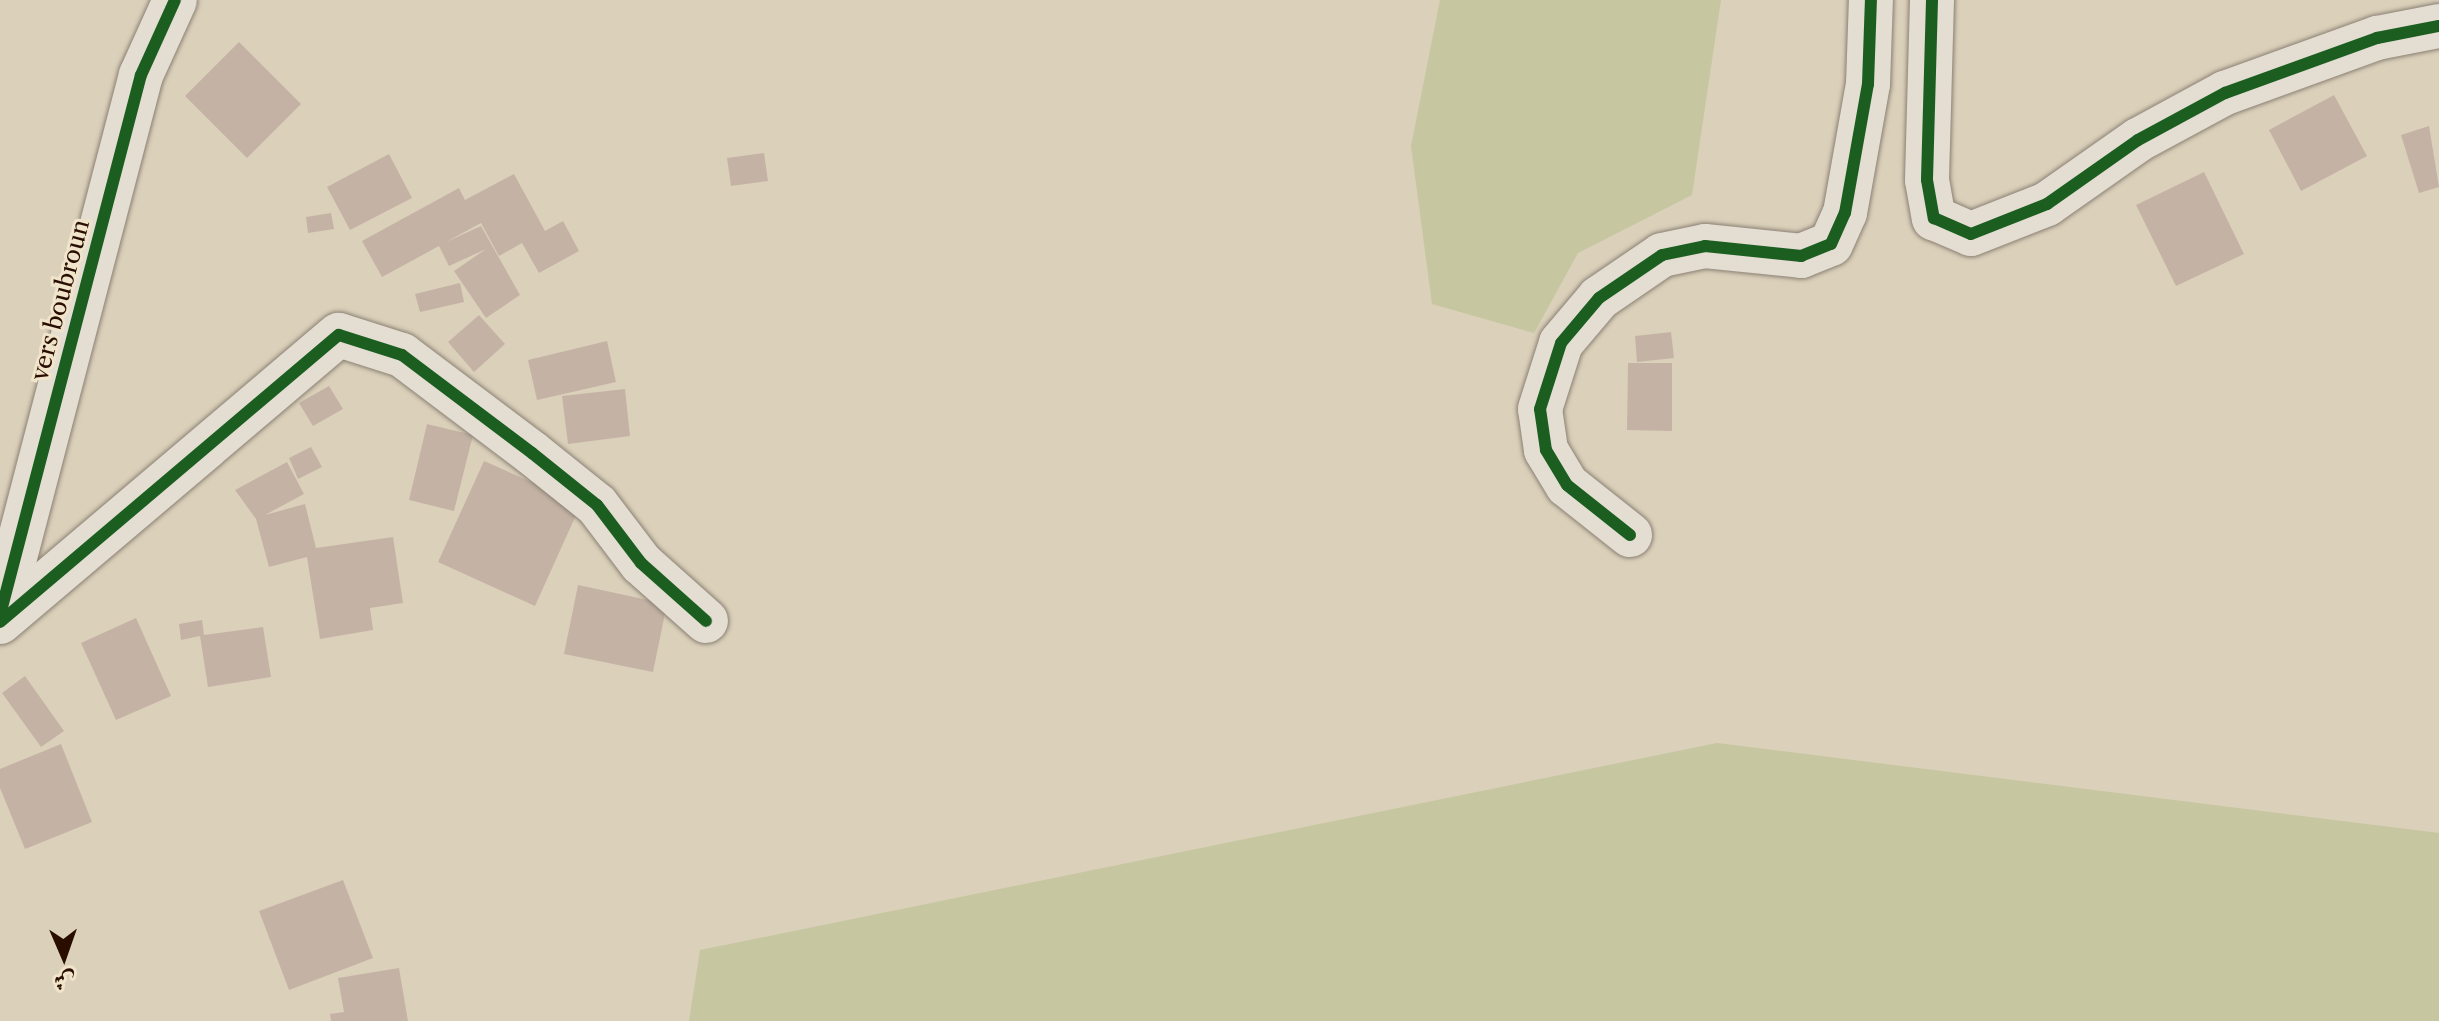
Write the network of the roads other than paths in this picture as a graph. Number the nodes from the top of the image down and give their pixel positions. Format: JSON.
{"nodes":[{"id":1,"x":175,"y":0,"type":"edge"},
{"id":2,"x":1871,"y":0,"type":"edge"},
{"id":3,"x":1932,"y":0,"type":"edge"},
{"id":4,"x":2439,"y":26,"type":"edge"},
{"id":5,"x":1630,"y":535,"type":"dead end"},
{"id":6,"x":0,"y":615,"type":"edge"},
{"id":7,"x":706,"y":621,"type":"dead end"},
{"id":8,"x":0,"y":622,"type":"edge"}],
"edges":[{"from":1,"to":6,"type":"street","name":"vers boubroun"},
{"from":2,"to":5,"type":"street"},
{"from":3,"to":4,"type":"street"},
{"from":7,"to":8,"type":"street"}]}
